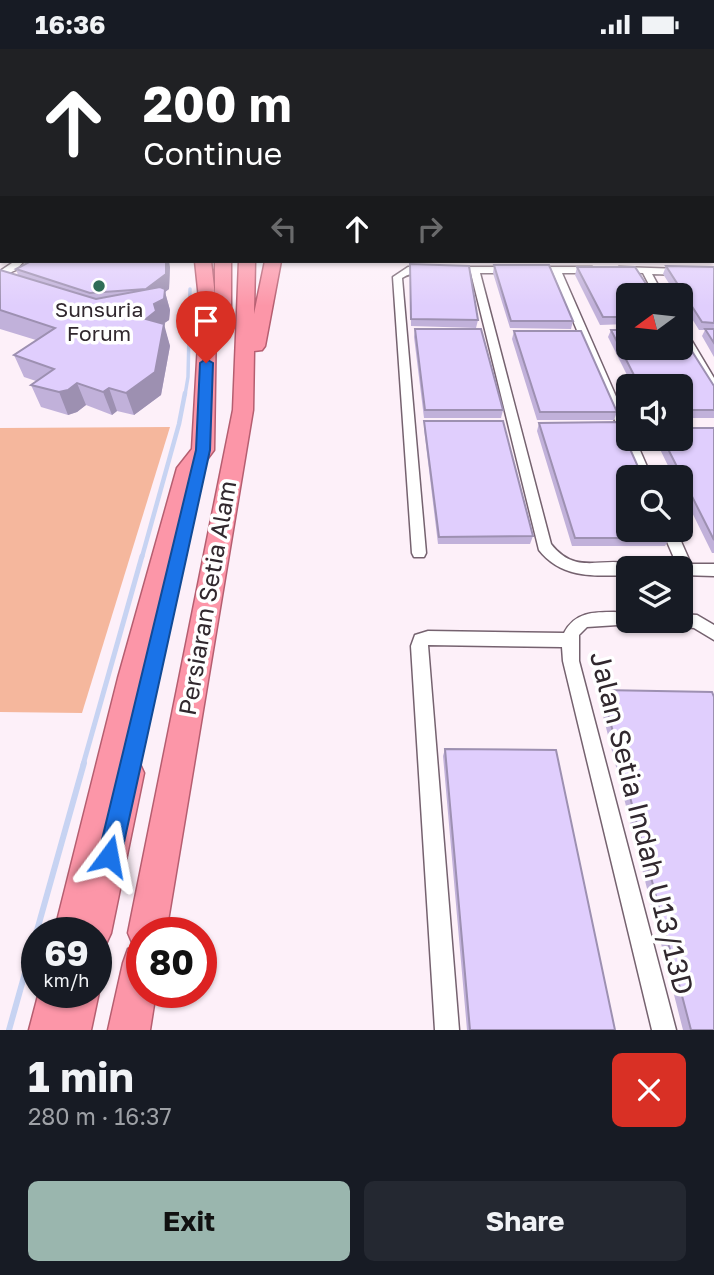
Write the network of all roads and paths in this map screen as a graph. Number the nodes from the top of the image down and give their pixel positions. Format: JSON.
{"nodes":[{"id":1,"x":18,"y":263,"type":"edge"},
{"id":2,"x":203,"y":263,"type":"edge"},
{"id":3,"x":223,"y":263,"type":"edge"},
{"id":4,"x":247,"y":263,"type":"edge"},
{"id":5,"x":274,"y":263,"type":"edge"},
{"id":6,"x":475,"y":270,"type":"junction"},
{"id":7,"x":556,"y":270,"type":"junction"},
{"id":8,"x":645,"y":270,"type":"junction"},
{"id":9,"x":714,"y":273,"type":"edge"},
{"id":10,"x":0,"y":274,"type":"edge"},
{"id":11,"x":652,"y":283,"type":"edge"},
{"id":12,"x":693,"y":351,"type":"edge"},
{"id":13,"x":714,"y":387,"type":"edge"},
{"id":14,"x":616,"y":408,"type":"edge"},
{"id":15,"x":243,"y":410,"type":"junction"},
{"id":16,"x":203,"y":450,"type":"junction"},
{"id":17,"x":419,"y":554,"type":"dead end"},
{"id":18,"x":616,"y":569,"type":"edge"},
{"id":19,"x":693,"y":569,"type":"edge"},
{"id":20,"x":714,"y":570,"type":"edge"},
{"id":21,"x":616,"y":619,"type":"edge"},
{"id":22,"x":693,"y":622,"type":"edge"},
{"id":23,"x":714,"y":633,"type":"edge"},
{"id":24,"x":570,"y":635,"type":"junction"},
{"id":25,"x":77,"y":917,"type":"edge"},
{"id":26,"x":96,"y":917,"type":"edge"},
{"id":27,"x":150,"y":917,"type":"edge"},
{"id":28,"x":55,"y":1008,"type":"edge"},
{"id":29,"x":75,"y":1008,"type":"edge"},
{"id":30,"x":134,"y":1008,"type":"edge"},
{"id":31,"x":50,"y":1030,"type":"edge"},
{"id":32,"x":70,"y":1030,"type":"edge"},
{"id":33,"x":130,"y":1030,"type":"edge"},
{"id":34,"x":447,"y":1030,"type":"edge"},
{"id":35,"x":664,"y":1030,"type":"edge"}],
"edges":[{"from":1,"to":10,"type":"street"},
{"from":2,"to":16,"type":"highway"},
{"from":3,"to":16,"type":"highway","name":"Persiaran Setia Alam"},
{"from":4,"to":15,"type":"highway","name":"Persiaran Setia Alam"},
{"from":5,"to":15,"type":"highway"},
{"from":6,"to":7,"type":"street"},
{"from":6,"to":17,"type":"street"},
{"from":6,"to":18,"type":"street"},
{"from":7,"to":8,"type":"street"},
{"from":7,"to":14,"type":"street"},
{"from":8,"to":9,"type":"street"},
{"from":8,"to":11,"type":"street"},
{"from":12,"to":13,"type":"street"},
{"from":15,"to":27,"type":"highway","name":"Persiaran Setia Alam"},
{"from":16,"to":25,"type":"highway"},
{"from":16,"to":26,"type":"highway","name":"Persiaran Setia Alam"},
{"from":19,"to":20,"type":"street"},
{"from":21,"to":24,"type":"street"},
{"from":22,"to":23,"type":"street"},
{"from":24,"to":34,"type":"street"},
{"from":24,"to":35,"type":"street","name":"Jalan Setia Indah U13/13D"},
{"from":28,"to":31,"type":"highway"},
{"from":29,"to":32,"type":"highway"},
{"from":30,"to":33,"type":"highway"}]}
